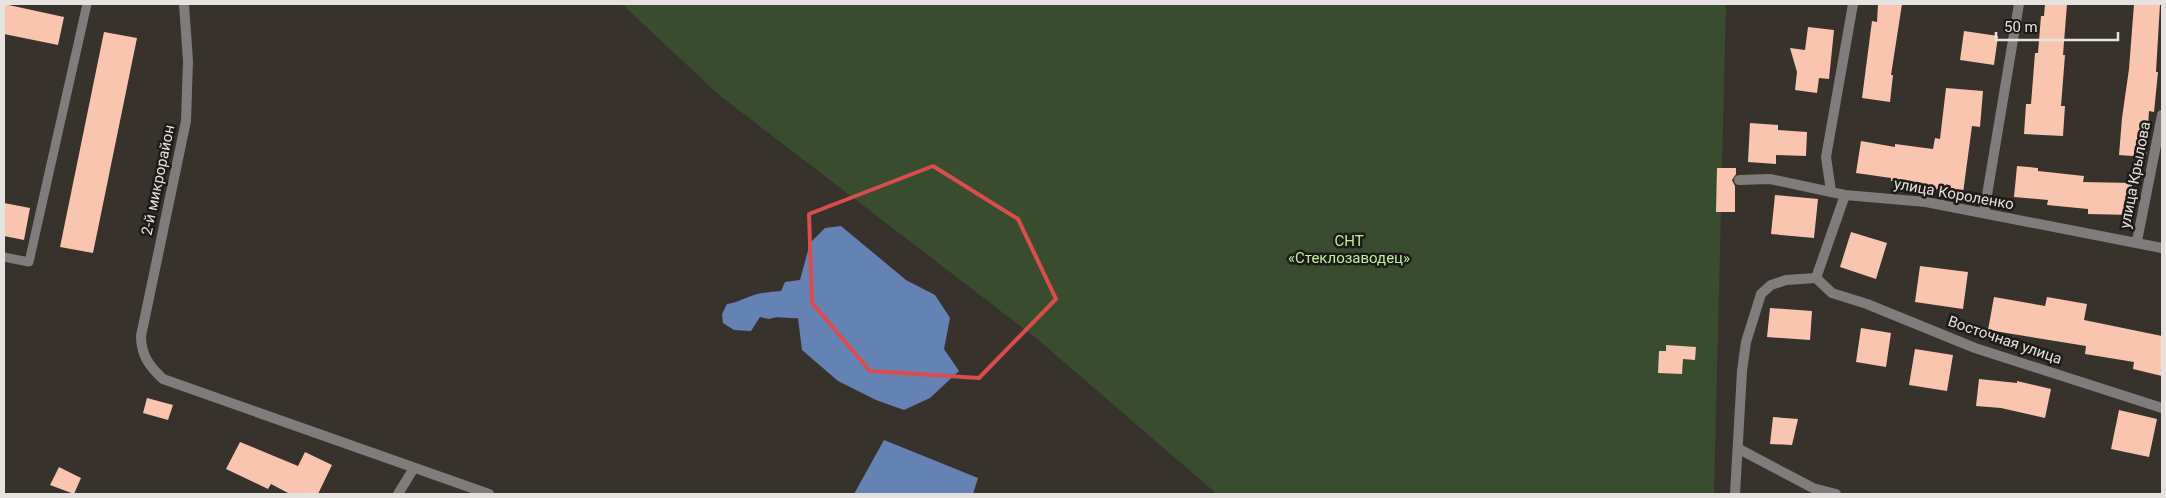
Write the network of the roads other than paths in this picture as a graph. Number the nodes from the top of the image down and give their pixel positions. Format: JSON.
{"nodes":[{"id":1,"x":87,"y":4,"type":"edge"},
{"id":2,"x":184,"y":4,"type":"edge"},
{"id":3,"x":1853,"y":4,"type":"edge"},
{"id":4,"x":2019,"y":4,"type":"edge"},
{"id":5,"x":2162,"y":115,"type":"edge"},
{"id":6,"x":1739,"y":180,"type":"dead end"},
{"id":7,"x":1831,"y":191,"type":"junction"},
{"id":8,"x":1845,"y":195,"type":"junction"},
{"id":9,"x":1984,"y":213,"type":"junction"},
{"id":10,"x":2137,"y":242,"type":"junction"},
{"id":11,"x":2162,"y":248,"type":"edge"},
{"id":12,"x":4,"y":257,"type":"edge"},
{"id":13,"x":1816,"y":278,"type":"junction"},
{"id":14,"x":2162,"y":408,"type":"edge"},
{"id":15,"x":1739,"y":449,"type":"junction"},
{"id":16,"x":414,"y":468,"type":"junction"},
{"id":17,"x":398,"y":494,"type":"edge"},
{"id":18,"x":489,"y":494,"type":"edge"},
{"id":19,"x":1735,"y":494,"type":"edge"},
{"id":20,"x":1836,"y":494,"type":"edge"}],
"edges":[{"from":1,"to":12,"type":"lane"},
{"from":2,"to":16,"type":"street","name":"2-й микрорайон"},
{"from":3,"to":7,"type":"street"},
{"from":4,"to":9,"type":"street"},
{"from":5,"to":10,"type":"street","name":"улица Крылова"},
{"from":6,"to":7,"type":"street","name":"улица Короленко"},
{"from":7,"to":8,"type":"street","name":"улица Короленко"},
{"from":8,"to":9,"type":"street","name":"улица Короленко"},
{"from":8,"to":13,"type":"street"},
{"from":9,"to":10,"type":"street","name":"улица Короленко"},
{"from":10,"to":11,"type":"street","name":"улица Короленко"},
{"from":13,"to":14,"type":"street","name":"Восточная улица"},
{"from":13,"to":15,"type":"street"},
{"from":15,"to":19,"type":"street"},
{"from":15,"to":20,"type":"street"},
{"from":16,"to":17,"type":"street"},
{"from":16,"to":18,"type":"street"}]}
